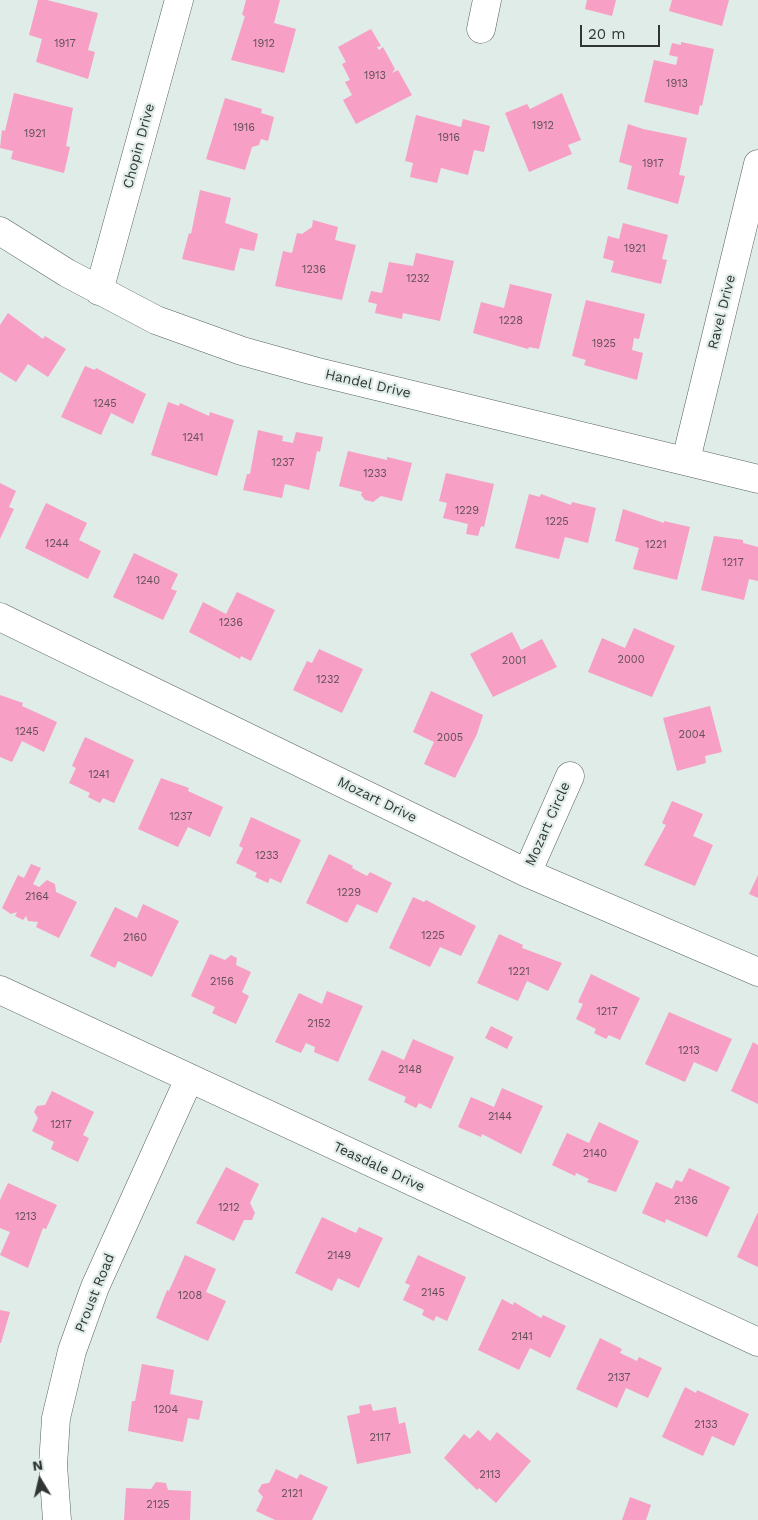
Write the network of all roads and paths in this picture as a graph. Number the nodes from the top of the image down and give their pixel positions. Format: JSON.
{"nodes":[{"id":1,"x":179,"y":0,"type":"edge"},
{"id":2,"x":487,"y":0,"type":"edge"},
{"id":3,"x":481,"y":29,"type":"dead end"},
{"id":4,"x":758,"y":164,"type":"edge"},
{"id":5,"x":0,"y":231,"type":"edge"},
{"id":6,"x":100,"y":291,"type":"junction"},
{"id":7,"x":686,"y":460,"type":"junction"},
{"id":8,"x":758,"y":479,"type":"edge"},
{"id":9,"x":0,"y":617,"type":"edge"},
{"id":10,"x":570,"y":776,"type":"dead end"},
{"id":11,"x":527,"y":873,"type":"junction"},
{"id":12,"x":758,"y":972,"type":"edge"},
{"id":13,"x":0,"y":990,"type":"edge"},
{"id":14,"x":189,"y":1078,"type":"junction"},
{"id":15,"x":758,"y":1342,"type":"edge"},
{"id":16,"x":57,"y":1520,"type":"edge"}],
"edges":[{"from":1,"to":6,"type":"street","name":"Chopin Drive"},
{"from":2,"to":3,"type":"street"},
{"from":4,"to":7,"type":"street","name":"Ravel Drive"},
{"from":5,"to":6,"type":"street","name":"Handel Drive"},
{"from":6,"to":7,"type":"street","name":"Handel Drive"},
{"from":7,"to":8,"type":"street","name":"Handel Drive"},
{"from":9,"to":11,"type":"street","name":"Mozart Drive"},
{"from":10,"to":11,"type":"street","name":"Mozart Circle"},
{"from":11,"to":12,"type":"street","name":"Mozart Drive"},
{"from":13,"to":14,"type":"street","name":"Teasdale Drive"},
{"from":14,"to":15,"type":"street","name":"Teasdale Drive"},
{"from":14,"to":16,"type":"street","name":"Proust Road"}]}
